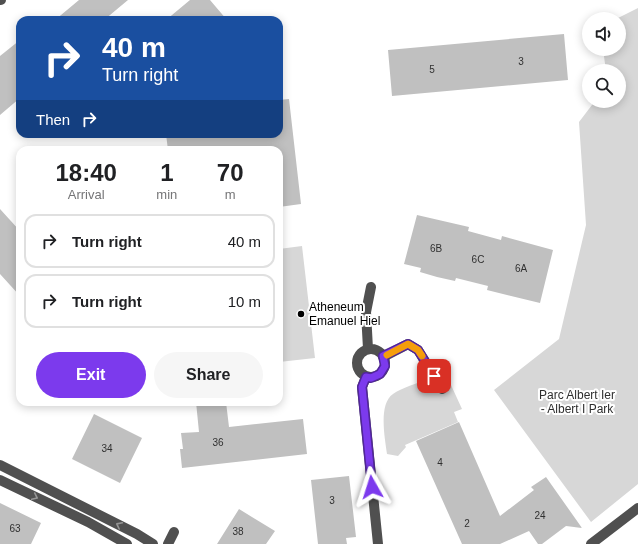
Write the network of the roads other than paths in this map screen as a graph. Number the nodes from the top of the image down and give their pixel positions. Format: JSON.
{"nodes":[{"id":1,"x":371,"y":287,"type":"dead end"},
{"id":2,"x":368,"y":349,"type":"junction"},
{"id":3,"x":383,"y":356,"type":"junction"},
{"id":4,"x":366,"y":377,"type":"junction"},
{"id":5,"x":442,"y":389,"type":"dead end"},
{"id":6,"x":0,"y":466,"type":"edge"},
{"id":7,"x":0,"y":480,"type":"edge"},
{"id":8,"x":638,"y":508,"type":"edge"},
{"id":9,"x":174,"y":532,"type":"dead end"},
{"id":10,"x":127,"y":544,"type":"edge"},
{"id":11,"x":153,"y":544,"type":"edge"},
{"id":12,"x":168,"y":544,"type":"edge"},
{"id":13,"x":378,"y":544,"type":"edge"},
{"id":14,"x":591,"y":544,"type":"edge"}],
"edges":[{"from":1,"to":2,"type":"street"},
{"from":2,"to":3,"type":"street"},
{"from":2,"to":4,"type":"street"},
{"from":3,"to":4,"type":"street"},
{"from":3,"to":5,"type":"street"},
{"from":4,"to":13,"type":"street"},
{"from":11,"to":6,"type":"street","one_way":true},
{"from":7,"to":10,"type":"street","one_way":true},
{"from":8,"to":14,"type":"street"},
{"from":9,"to":12,"type":"street"}]}
